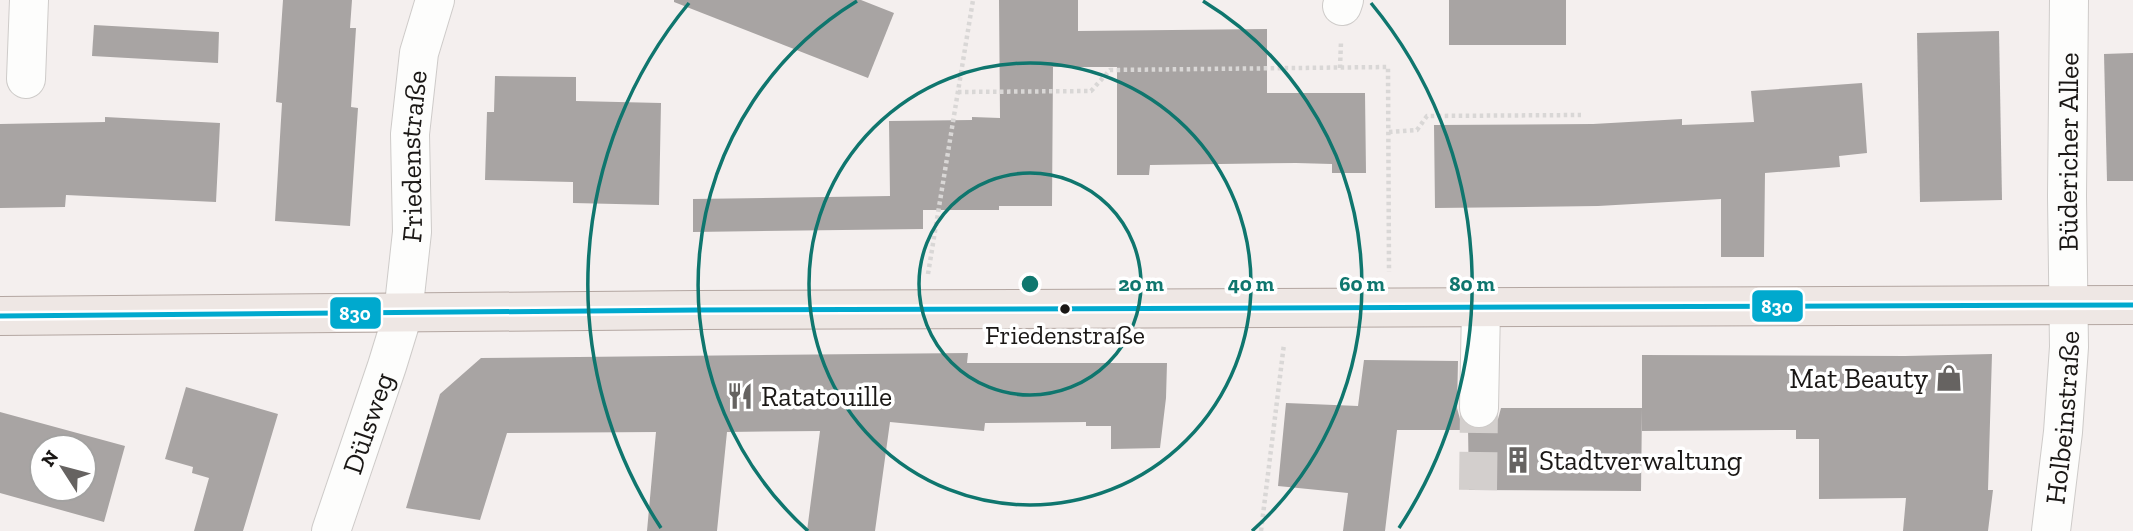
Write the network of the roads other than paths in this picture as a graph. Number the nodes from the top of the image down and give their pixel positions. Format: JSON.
{"nodes":[{"id":1,"x":29,"y":0,"type":"edge"},
{"id":2,"x":435,"y":0,"type":"edge"},
{"id":3,"x":2068,"y":0,"type":"edge"},
{"id":4,"x":26,"y":79,"type":"dead end"},
{"id":5,"x":2133,"y":304,"type":"edge"},
{"id":6,"x":2069,"y":305,"type":"junction"},
{"id":7,"x":1481,"y":308,"type":"junction"},
{"id":8,"x":403,"y":314,"type":"junction"},
{"id":9,"x":0,"y":316,"type":"edge"},
{"id":10,"x":1479,"y":408,"type":"tunnel mouth"},
{"id":11,"x":331,"y":531,"type":"edge"},
{"id":12,"x":2051,"y":531,"type":"edge"}],
"edges":[{"from":1,"to":4,"type":"street"},
{"from":2,"to":8,"type":"street","name":"Friedenstraße"},
{"from":3,"to":6,"type":"street","name":"Büdericher Allee"},
{"from":5,"to":6,"type":"main road"},
{"from":6,"to":7,"type":"main road"},
{"from":6,"to":12,"type":"street","name":"Holbeinstraße"},
{"from":7,"to":8,"type":"main road"},
{"from":7,"to":10,"type":"street"},
{"from":8,"to":9,"type":"main road"},
{"from":8,"to":11,"type":"street","name":"Dülsweg"}]}
